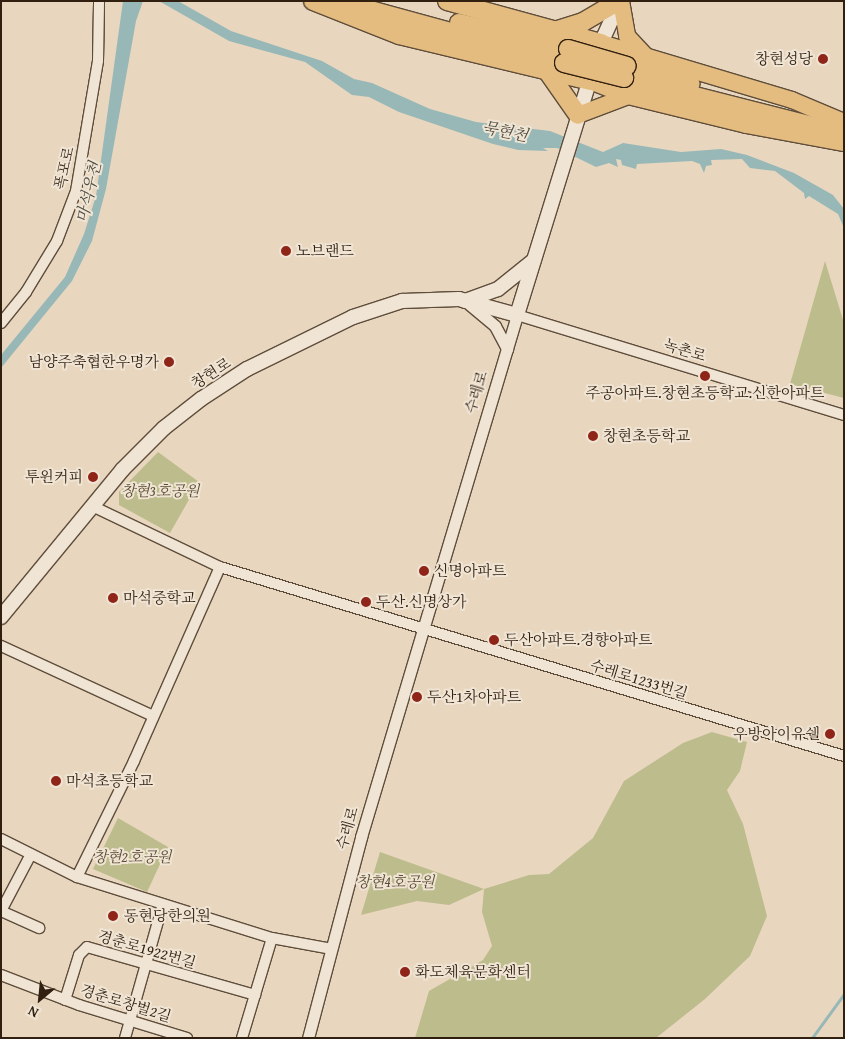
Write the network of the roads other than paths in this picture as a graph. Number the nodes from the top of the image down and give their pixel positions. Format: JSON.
{"nodes":[{"id":1,"x":99,"y":1,"type":"edge"},
{"id":2,"x":313,"y":1,"type":"edge"},
{"id":3,"x":337,"y":1,"type":"edge"},
{"id":4,"x":369,"y":1,"type":"edge"},
{"id":5,"x":448,"y":1,"type":"edge"},
{"id":6,"x":620,"y":1,"type":"edge"},
{"id":7,"x":553,"y":32,"type":"junction"},
{"id":8,"x":600,"y":43,"type":"junction"},
{"id":9,"x":644,"y":55,"type":"junction"},
{"id":10,"x":560,"y":61,"type":"junction"},
{"id":11,"x":626,"y":72,"type":"junction"},
{"id":12,"x":590,"y":81,"type":"junction"},
{"id":13,"x":628,"y":96,"type":"junction"},
{"id":14,"x":578,"y":115,"type":"junction"},
{"id":15,"x":844,"y":123,"type":"edge"},
{"id":16,"x":844,"y":134,"type":"edge"},
{"id":17,"x":844,"y":143,"type":"edge"},
{"id":18,"x":533,"y":262,"type":"junction"},
{"id":19,"x":465,"y":301,"type":"junction"},
{"id":20,"x":517,"y":315,"type":"junction"},
{"id":21,"x":1,"y":323,"type":"edge"},
{"id":22,"x":507,"y":349,"type":"junction"},
{"id":23,"x":844,"y":415,"type":"edge"},
{"id":24,"x":94,"y":507,"type":"junction"},
{"id":25,"x":220,"y":567,"type":"junction"},
{"id":26,"x":1,"y":617,"type":"edge"},
{"id":27,"x":425,"y":628,"type":"junction"},
{"id":28,"x":1,"y":646,"type":"edge"},
{"id":29,"x":153,"y":716,"type":"junction"},
{"id":30,"x":844,"y":756,"type":"edge"},
{"id":31,"x":1,"y":839,"type":"edge"},
{"id":32,"x":31,"y":854,"type":"junction"},
{"id":33,"x":77,"y":877,"type":"junction"},
{"id":34,"x":163,"y":904,"type":"junction"},
{"id":35,"x":1,"y":911,"type":"edge"},
{"id":36,"x":39,"y":928,"type":"dead end"},
{"id":37,"x":272,"y":938,"type":"junction"},
{"id":38,"x":332,"y":949,"type":"junction"},
{"id":39,"x":146,"y":963,"type":"junction"},
{"id":40,"x":1,"y":975,"type":"edge"},
{"id":41,"x":255,"y":995,"type":"junction"},
{"id":42,"x":64,"y":1000,"type":"junction"},
{"id":43,"x":129,"y":1021,"type":"junction"},
{"id":44,"x":125,"y":1038,"type":"edge"},
{"id":45,"x":186,"y":1038,"type":"edge"},
{"id":46,"x":242,"y":1038,"type":"edge"},
{"id":47,"x":308,"y":1038,"type":"edge"}],
"edges":[{"from":1,"to":21,"type":"street","name":"폭포로"},
{"from":2,"to":10,"type":"highway"},
{"from":3,"to":10,"type":"highway"},
{"from":4,"to":10,"type":"highway"},
{"from":5,"to":7,"type":"highway"},
{"from":6,"to":7,"type":"highway"},
{"from":6,"to":8,"type":"main road"},
{"from":6,"to":9,"type":"highway"},
{"from":7,"to":8,"type":"highway"},
{"from":8,"to":9,"type":"highway"},
{"from":8,"to":12,"type":"main road"},
{"from":9,"to":15,"type":"highway"},
{"from":10,"to":11,"type":"highway","bridge":true},
{"from":10,"to":12,"type":"highway"},
{"from":10,"to":14,"type":"highway"},
{"from":11,"to":15,"type":"highway"},
{"from":11,"to":16,"type":"highway"},
{"from":12,"to":13,"type":"highway"},
{"from":12,"to":14,"type":"main road"},
{"from":13,"to":14,"type":"highway"},
{"from":13,"to":17,"type":"highway"},
{"from":14,"to":18,"type":"main road","name":"수레로"},
{"from":18,"to":19,"type":"main road"},
{"from":18,"to":20,"type":"main road","name":"수레로"},
{"from":19,"to":20,"type":"main road","name":"창현로"},
{"from":19,"to":22,"type":"street"},
{"from":19,"to":24,"type":"main road","name":"창현로"},
{"from":20,"to":22,"type":"street","name":"수레로"},
{"from":20,"to":23,"type":"street","name":"녹촌로"},
{"from":22,"to":27,"type":"street","name":"수레로"},
{"from":24,"to":25,"type":"street"},
{"from":24,"to":26,"type":"main road","name":"창현로"},
{"from":25,"to":27,"type":"street"},
{"from":25,"to":29,"type":"street"},
{"from":27,"to":30,"type":"street","name":"수레로1233번길"},
{"from":27,"to":38,"type":"street","name":"수레로"},
{"from":28,"to":29,"type":"street"},
{"from":29,"to":33,"type":"street"},
{"from":31,"to":32,"type":"street"},
{"from":32,"to":33,"type":"street"},
{"from":32,"to":35,"type":"street"},
{"from":33,"to":34,"type":"street"},
{"from":34,"to":37,"type":"street"},
{"from":34,"to":39,"type":"street"},
{"from":35,"to":36,"type":"street"},
{"from":37,"to":38,"type":"street"},
{"from":37,"to":41,"type":"street"},
{"from":38,"to":47,"type":"street","name":"수레로"},
{"from":39,"to":41,"type":"street","name":"경춘로1922번길"},
{"from":39,"to":42,"type":"street","name":"경춘로1922번길"},
{"from":39,"to":43,"type":"street"},
{"from":40,"to":42,"type":"street","name":"경춘로창벌2길"},
{"from":41,"to":46,"type":"street"},
{"from":42,"to":43,"type":"street","name":"경춘로창벌2길"},
{"from":43,"to":44,"type":"street"},
{"from":43,"to":45,"type":"street","name":"경춘로창벌2길"}]}
